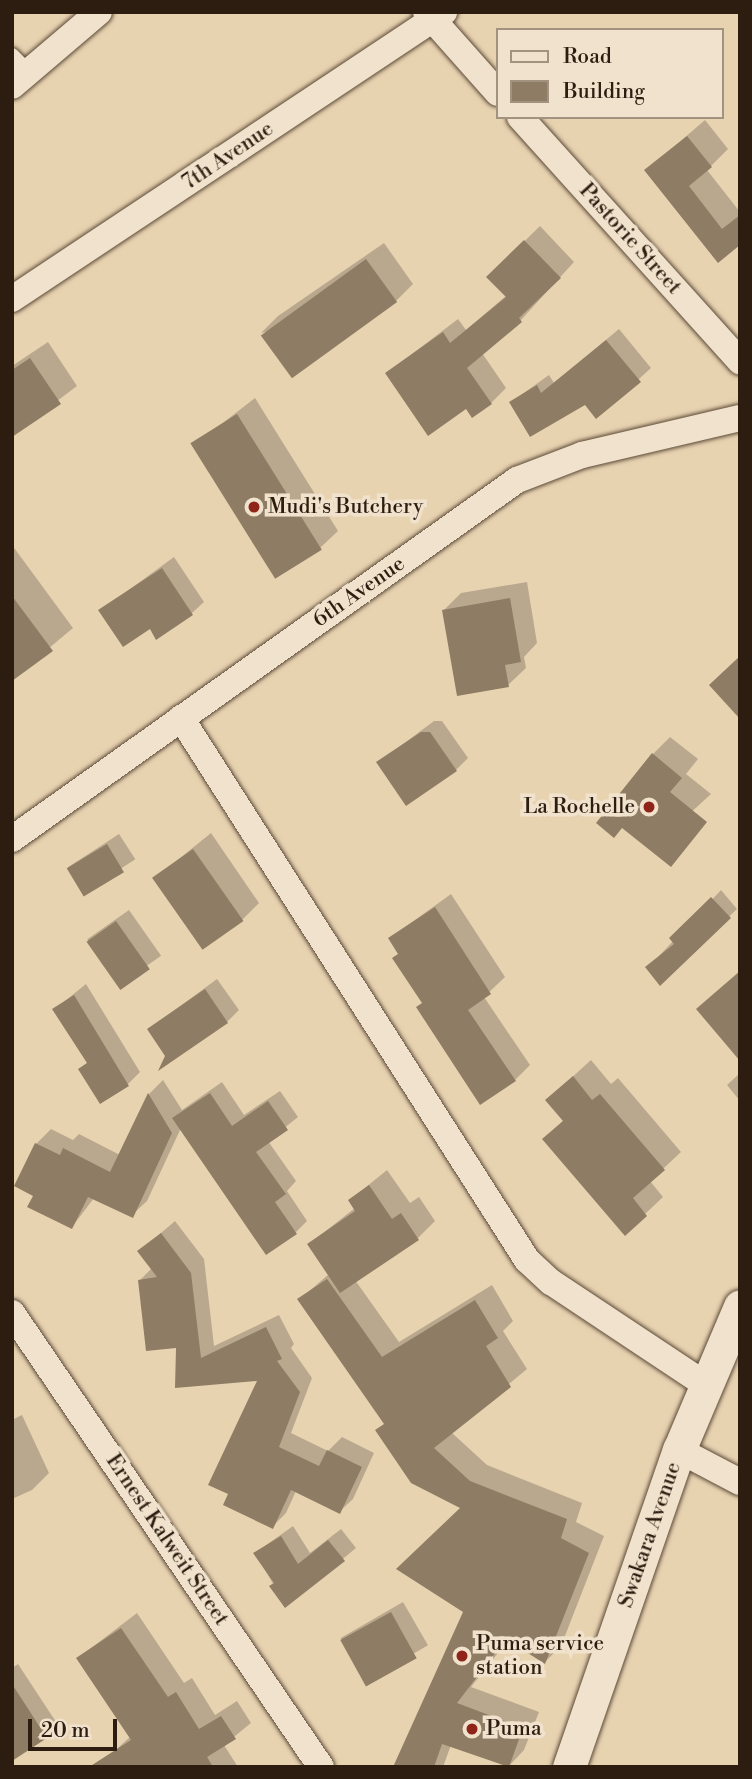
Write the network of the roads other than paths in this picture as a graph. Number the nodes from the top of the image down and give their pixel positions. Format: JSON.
{"nodes":[{"id":1,"x":99,"y":12,"type":"edge"},
{"id":2,"x":434,"y":15,"type":"edge"},
{"id":3,"x":18,"y":71,"type":"edge"},
{"id":4,"x":496,"y":91,"type":"edge"},
{"id":5,"x":522,"y":119,"type":"edge"},
{"id":6,"x":12,"y":299,"type":"edge"},
{"id":7,"x":740,"y":361,"type":"edge"},
{"id":8,"x":740,"y":418,"type":"edge"},
{"id":9,"x":181,"y":718,"type":"junction"},
{"id":10,"x":12,"y":839,"type":"edge"},
{"id":11,"x":740,"y":1306,"type":"edge"},
{"id":12,"x":12,"y":1313,"type":"edge"},
{"id":13,"x":706,"y":1385,"type":"junction"},
{"id":14,"x":679,"y":1450,"type":"junction"},
{"id":15,"x":740,"y":1482,"type":"edge"},
{"id":16,"x":321,"y":1767,"type":"edge"},
{"id":17,"x":569,"y":1767,"type":"edge"}],
"edges":[{"from":1,"to":3,"type":"street"},
{"from":2,"to":4,"type":"street"},
{"from":2,"to":6,"type":"street","name":"7th Avenue"},
{"from":5,"to":7,"type":"street","name":"Pastorie Street"},
{"from":8,"to":9,"type":"street","name":"6th Avenue"},
{"from":9,"to":10,"type":"street","name":"6th Avenue"},
{"from":9,"to":13,"type":"street"},
{"from":11,"to":13,"type":"street","name":"Swakara Avenue"},
{"from":12,"to":16,"type":"street","name":"Ernest Kalweit Street"},
{"from":13,"to":14,"type":"street","name":"Swakara Avenue"},
{"from":14,"to":15,"type":"street"},
{"from":14,"to":17,"type":"street","name":"Swakara Avenue"}]}
